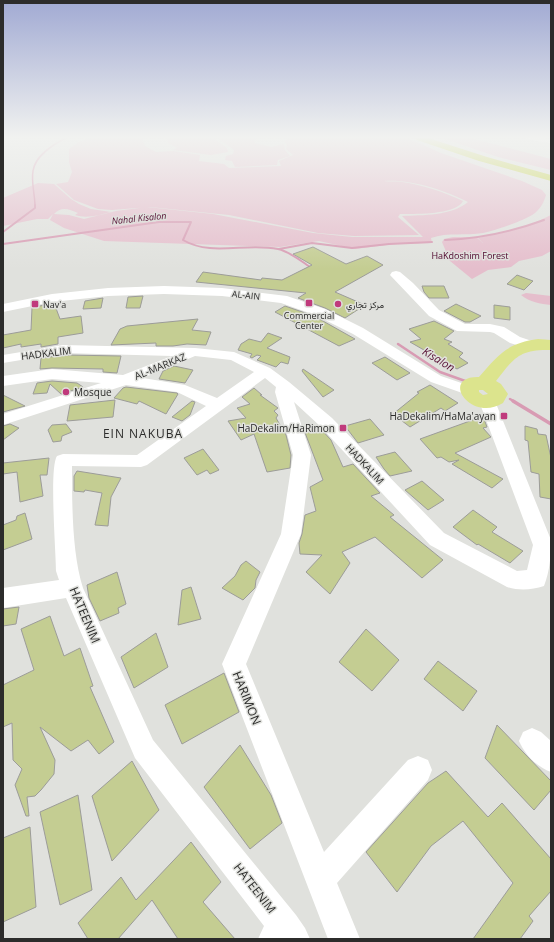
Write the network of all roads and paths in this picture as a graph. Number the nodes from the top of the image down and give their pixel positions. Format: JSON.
{"nodes":[{"id":1,"x":396,"y":275,"type":"dead end"},
{"id":2,"x":3,"y":308,"type":"edge"},
{"id":3,"x":530,"y":345,"type":"junction"},
{"id":4,"x":551,"y":345,"type":"edge"},
{"id":5,"x":195,"y":352,"type":"junction"},
{"id":6,"x":3,"y":359,"type":"edge"},
{"id":7,"x":274,"y":378,"type":"junction"},
{"id":8,"x":125,"y":380,"type":"junction"},
{"id":9,"x":3,"y":381,"type":"edge"},
{"id":10,"x":480,"y":392,"type":"junction"},
{"id":11,"x":219,"y":405,"type":"junction"},
{"id":12,"x":3,"y":420,"type":"edge"},
{"id":13,"x":547,"y":548,"type":"edge"},
{"id":14,"x":72,"y":588,"type":"junction"},
{"id":15,"x":3,"y":598,"type":"edge"},
{"id":16,"x":532,"y":740,"type":"dead end"},
{"id":17,"x":551,"y":759,"type":"edge"},
{"id":18,"x":418,"y":770,"type":"dead end"},
{"id":19,"x":320,"y":879,"type":"junction"},
{"id":20,"x":285,"y":935,"type":"edge"},
{"id":21,"x":344,"y":939,"type":"edge"}],
"edges":[{"from":1,"to":3,"type":"street"},
{"from":2,"to":10,"type":"street","name":"AL-AIN"},
{"from":3,"to":4,"type":"main road"},
{"from":3,"to":10,"type":"main road"},
{"from":5,"to":6,"type":"street","name":"HADKALIM"},
{"from":5,"to":7,"type":"street","name":"HADKALIM"},
{"from":5,"to":8,"type":"street","name":"AL-MARKAZ"},
{"from":7,"to":11,"type":"street","name":"HATEENIM"},
{"from":7,"to":13,"type":"street","name":"HADKALIM"},
{"from":7,"to":19,"type":"street","name":"HARIMON"},
{"from":8,"to":9,"type":"street"},
{"from":8,"to":11,"type":"street"},
{"from":8,"to":12,"type":"street","name":"AL-MARKAZ"},
{"from":10,"to":13,"type":"street","name":"HADKALIM"},
{"from":11,"to":14,"type":"street","name":"HATEENIM"},
{"from":14,"to":15,"type":"street"},
{"from":14,"to":20,"type":"street","name":"HATEENIM"},
{"from":16,"to":17,"type":"street"},
{"from":18,"to":19,"type":"street"},
{"from":19,"to":21,"type":"street","name":"HARIMON"}]}
